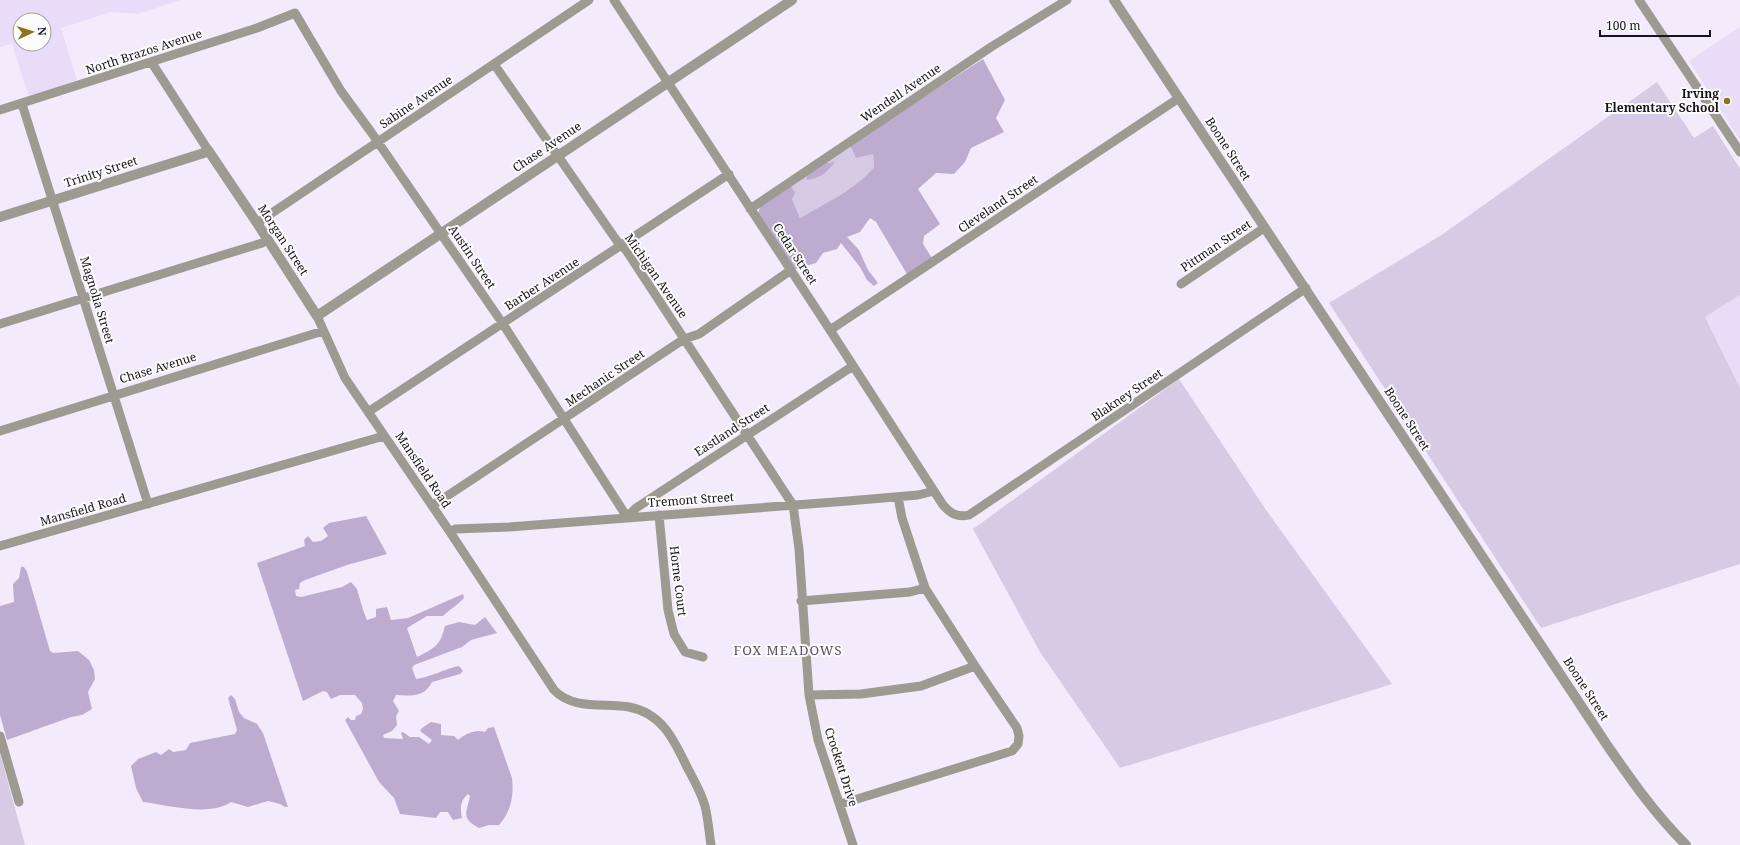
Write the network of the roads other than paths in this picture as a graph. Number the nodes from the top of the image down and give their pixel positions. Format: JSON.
{"nodes":[{"id":1,"x":589,"y":0,"type":"edge"},
{"id":2,"x":614,"y":0,"type":"edge"},
{"id":3,"x":1066,"y":0,"type":"edge"},
{"id":4,"x":1114,"y":0,"type":"edge"},
{"id":5,"x":1639,"y":0,"type":"edge"},
{"id":6,"x":790,"y":1,"type":"edge"},
{"id":7,"x":295,"y":13,"type":"joint"},
{"id":8,"x":152,"y":62,"type":"junction"},
{"id":9,"x":494,"y":64,"type":"junction"},
{"id":10,"x":667,"y":82,"type":"junction"},
{"id":11,"x":1180,"y":98,"type":"junction"},
{"id":12,"x":22,"y":104,"type":"junction"},
{"id":13,"x":0,"y":110,"type":"edge"},
{"id":14,"x":378,"y":142,"type":"junction"},
{"id":15,"x":208,"y":150,"type":"junction"},
{"id":16,"x":1740,"y":152,"type":"edge"},
{"id":17,"x":558,"y":155,"type":"junction"},
{"id":18,"x":728,"y":174,"type":"junction"},
{"id":19,"x":53,"y":201,"type":"junction"},
{"id":20,"x":750,"y":208,"type":"junction"},
{"id":21,"x":0,"y":217,"type":"edge"},
{"id":22,"x":257,"y":223,"type":"junction"},
{"id":23,"x":1264,"y":228,"type":"junction"},
{"id":24,"x":442,"y":234,"type":"junction"},
{"id":25,"x":268,"y":240,"type":"junction"},
{"id":26,"x":622,"y":246,"type":"junction"},
{"id":27,"x":790,"y":270,"type":"junction"},
{"id":28,"x":1181,"y":284,"type":"dead end"},
{"id":29,"x":1306,"y":288,"type":"junction"},
{"id":30,"x":84,"y":298,"type":"junction"},
{"id":31,"x":317,"y":316,"type":"junction"},
{"id":32,"x":0,"y":324,"type":"edge"},
{"id":33,"x":503,"y":324,"type":"junction"},
{"id":34,"x":830,"y":330,"type":"junction"},
{"id":35,"x":323,"y":331,"type":"junction"},
{"id":36,"x":684,"y":339,"type":"junction"},
{"id":37,"x":853,"y":366,"type":"junction"},
{"id":38,"x":114,"y":395,"type":"junction"},
{"id":39,"x":368,"y":412,"type":"junction"},
{"id":40,"x":565,"y":419,"type":"junction"},
{"id":41,"x":0,"y":431,"type":"edge"},
{"id":42,"x":747,"y":435,"type":"junction"},
{"id":43,"x":384,"y":436,"type":"junction"},
{"id":44,"x":934,"y":491,"type":"junction"},
{"id":45,"x":898,"y":497,"type":"junction"},
{"id":46,"x":148,"y":504,"type":"junction"},
{"id":47,"x":793,"y":505,"type":"junction"},
{"id":48,"x":432,"y":506,"type":"junction"},
{"id":49,"x":659,"y":515,"type":"junction"},
{"id":50,"x":959,"y":516,"type":"joint"},
{"id":51,"x":627,"y":517,"type":"junction"},
{"id":52,"x":450,"y":532,"type":"junction"},
{"id":53,"x":0,"y":546,"type":"edge"},
{"id":54,"x":925,"y":588,"type":"junction"},
{"id":55,"x":802,"y":601,"type":"junction"},
{"id":56,"x":703,"y":657,"type":"dead end"},
{"id":57,"x":975,"y":666,"type":"junction"},
{"id":58,"x":809,"y":695,"type":"junction"},
{"id":59,"x":0,"y":736,"type":"edge"},
{"id":60,"x":4,"y":764,"type":"edge"},
{"id":61,"x":19,"y":802,"type":"dead end"},
{"id":62,"x":841,"y":804,"type":"junction"},
{"id":63,"x":711,"y":845,"type":"edge"},
{"id":64,"x":853,"y":845,"type":"edge"},
{"id":65,"x":1686,"y":845,"type":"edge"}],
"edges":[{"from":1,"to":9,"type":"street","name":"Sabine Avenue"},
{"from":2,"to":10,"type":"street","name":"Cedar Street"},
{"from":3,"to":20,"type":"street","name":"Wendell Avenue"},
{"from":4,"to":11,"type":"street","name":"Boone Street"},
{"from":5,"to":16,"type":"street"},
{"from":6,"to":10,"type":"street","name":"Chase Avenue"},
{"from":7,"to":8,"type":"street","name":"North Brazos Avenue"},
{"from":7,"to":14,"type":"street","name":"Austin Street"},
{"from":8,"to":12,"type":"street","name":"North Brazos Avenue"},
{"from":8,"to":15,"type":"street","name":"Morgan Street"},
{"from":9,"to":14,"type":"street","name":"Sabine Avenue"},
{"from":9,"to":17,"type":"street","name":"Michigan Avenue"},
{"from":10,"to":17,"type":"street","name":"Chase Avenue"},
{"from":10,"to":18,"type":"street","name":"Cedar Street"},
{"from":11,"to":23,"type":"street","name":"Boone Street"},
{"from":11,"to":34,"type":"street","name":"Cleveland Street"},
{"from":12,"to":13,"type":"street","name":"North Brazos Avenue"},
{"from":12,"to":19,"type":"street","name":"Magnolia Street"},
{"from":14,"to":22,"type":"street","name":"Sabine Avenue"},
{"from":14,"to":24,"type":"street","name":"Austin Street"},
{"from":15,"to":19,"type":"street","name":"Trinity Street"},
{"from":15,"to":22,"type":"street","name":"Morgan Street"},
{"from":17,"to":24,"type":"street","name":"Chase Avenue"},
{"from":17,"to":26,"type":"street","name":"Michigan Avenue"},
{"from":18,"to":20,"type":"street","name":"Cedar Street"},
{"from":18,"to":26,"type":"street","name":"Barber Avenue"},
{"from":19,"to":21,"type":"street","name":"Trinity Street"},
{"from":19,"to":30,"type":"street","name":"Magnolia Street"},
{"from":20,"to":27,"type":"street","name":"Cedar Street"},
{"from":22,"to":25,"type":"street","name":"Morgan Street"},
{"from":23,"to":28,"type":"street","name":"Pittman Street"},
{"from":23,"to":29,"type":"street","name":"Boone Street"},
{"from":24,"to":31,"type":"street","name":"Chase Avenue"},
{"from":24,"to":33,"type":"street","name":"Austin Street"},
{"from":25,"to":30,"type":"street"},
{"from":25,"to":31,"type":"street","name":"Morgan Street"},
{"from":26,"to":33,"type":"street","name":"Barber Avenue"},
{"from":26,"to":36,"type":"street","name":"Michigan Avenue"},
{"from":27,"to":34,"type":"street","name":"Cedar Street"},
{"from":27,"to":36,"type":"street","name":"Mechanic Street"},
{"from":29,"to":50,"type":"street","name":"Blakney Street"},
{"from":29,"to":65,"type":"street","name":"Boone Street"},
{"from":30,"to":32,"type":"street"},
{"from":30,"to":38,"type":"street","name":"Magnolia Street"},
{"from":31,"to":35,"type":"street","name":"Morgan Street"},
{"from":33,"to":39,"type":"street","name":"Barber Avenue"},
{"from":33,"to":40,"type":"street","name":"Austin Street"},
{"from":34,"to":37,"type":"street","name":"Cedar Street"},
{"from":35,"to":38,"type":"street","name":"Chase Avenue"},
{"from":35,"to":39,"type":"street","name":"Morgan Street"},
{"from":36,"to":40,"type":"street","name":"Mechanic Street"},
{"from":36,"to":42,"type":"street","name":"Michigan Avenue"},
{"from":37,"to":42,"type":"street","name":"Eastland Street"},
{"from":37,"to":44,"type":"street","name":"Cedar Street"},
{"from":38,"to":41,"type":"street","name":"Chase Avenue"},
{"from":38,"to":46,"type":"street","name":"Magnolia Street"},
{"from":39,"to":43,"type":"street","name":"Morgan Street"},
{"from":40,"to":48,"type":"street","name":"Mechanic Street"},
{"from":40,"to":51,"type":"street","name":"Austin Street"},
{"from":42,"to":47,"type":"street","name":"Michigan Avenue"},
{"from":42,"to":51,"type":"street","name":"Eastland Street"},
{"from":43,"to":46,"type":"street","name":"Mansfield Road"},
{"from":43,"to":48,"type":"street","name":"Mansfield Road"},
{"from":44,"to":45,"type":"street","name":"Tremont Street"},
{"from":44,"to":50,"type":"street","name":"Cedar Street"},
{"from":45,"to":47,"type":"street","name":"Tremont Street"},
{"from":45,"to":54,"type":"street"},
{"from":46,"to":53,"type":"street","name":"Mansfield Road"},
{"from":47,"to":49,"type":"street","name":"Tremont Street"},
{"from":47,"to":55,"type":"street","name":"Crockett Drive"},
{"from":48,"to":52,"type":"street","name":"Mansfield Road"},
{"from":49,"to":51,"type":"street","name":"Tremont Street"},
{"from":49,"to":56,"type":"street","name":"Horne Court"},
{"from":51,"to":52,"type":"street","name":"Tremont Street"},
{"from":52,"to":63,"type":"street","name":"Mansfield Road"},
{"from":54,"to":55,"type":"street"},
{"from":54,"to":57,"type":"street"},
{"from":55,"to":58,"type":"street","name":"Crockett Drive"},
{"from":57,"to":58,"type":"street"},
{"from":57,"to":62,"type":"street"},
{"from":58,"to":62,"type":"street","name":"Crockett Drive"},
{"from":59,"to":60,"type":"street"},
{"from":60,"to":61,"type":"street"},
{"from":62,"to":64,"type":"street","name":"Crockett Drive"}]}
